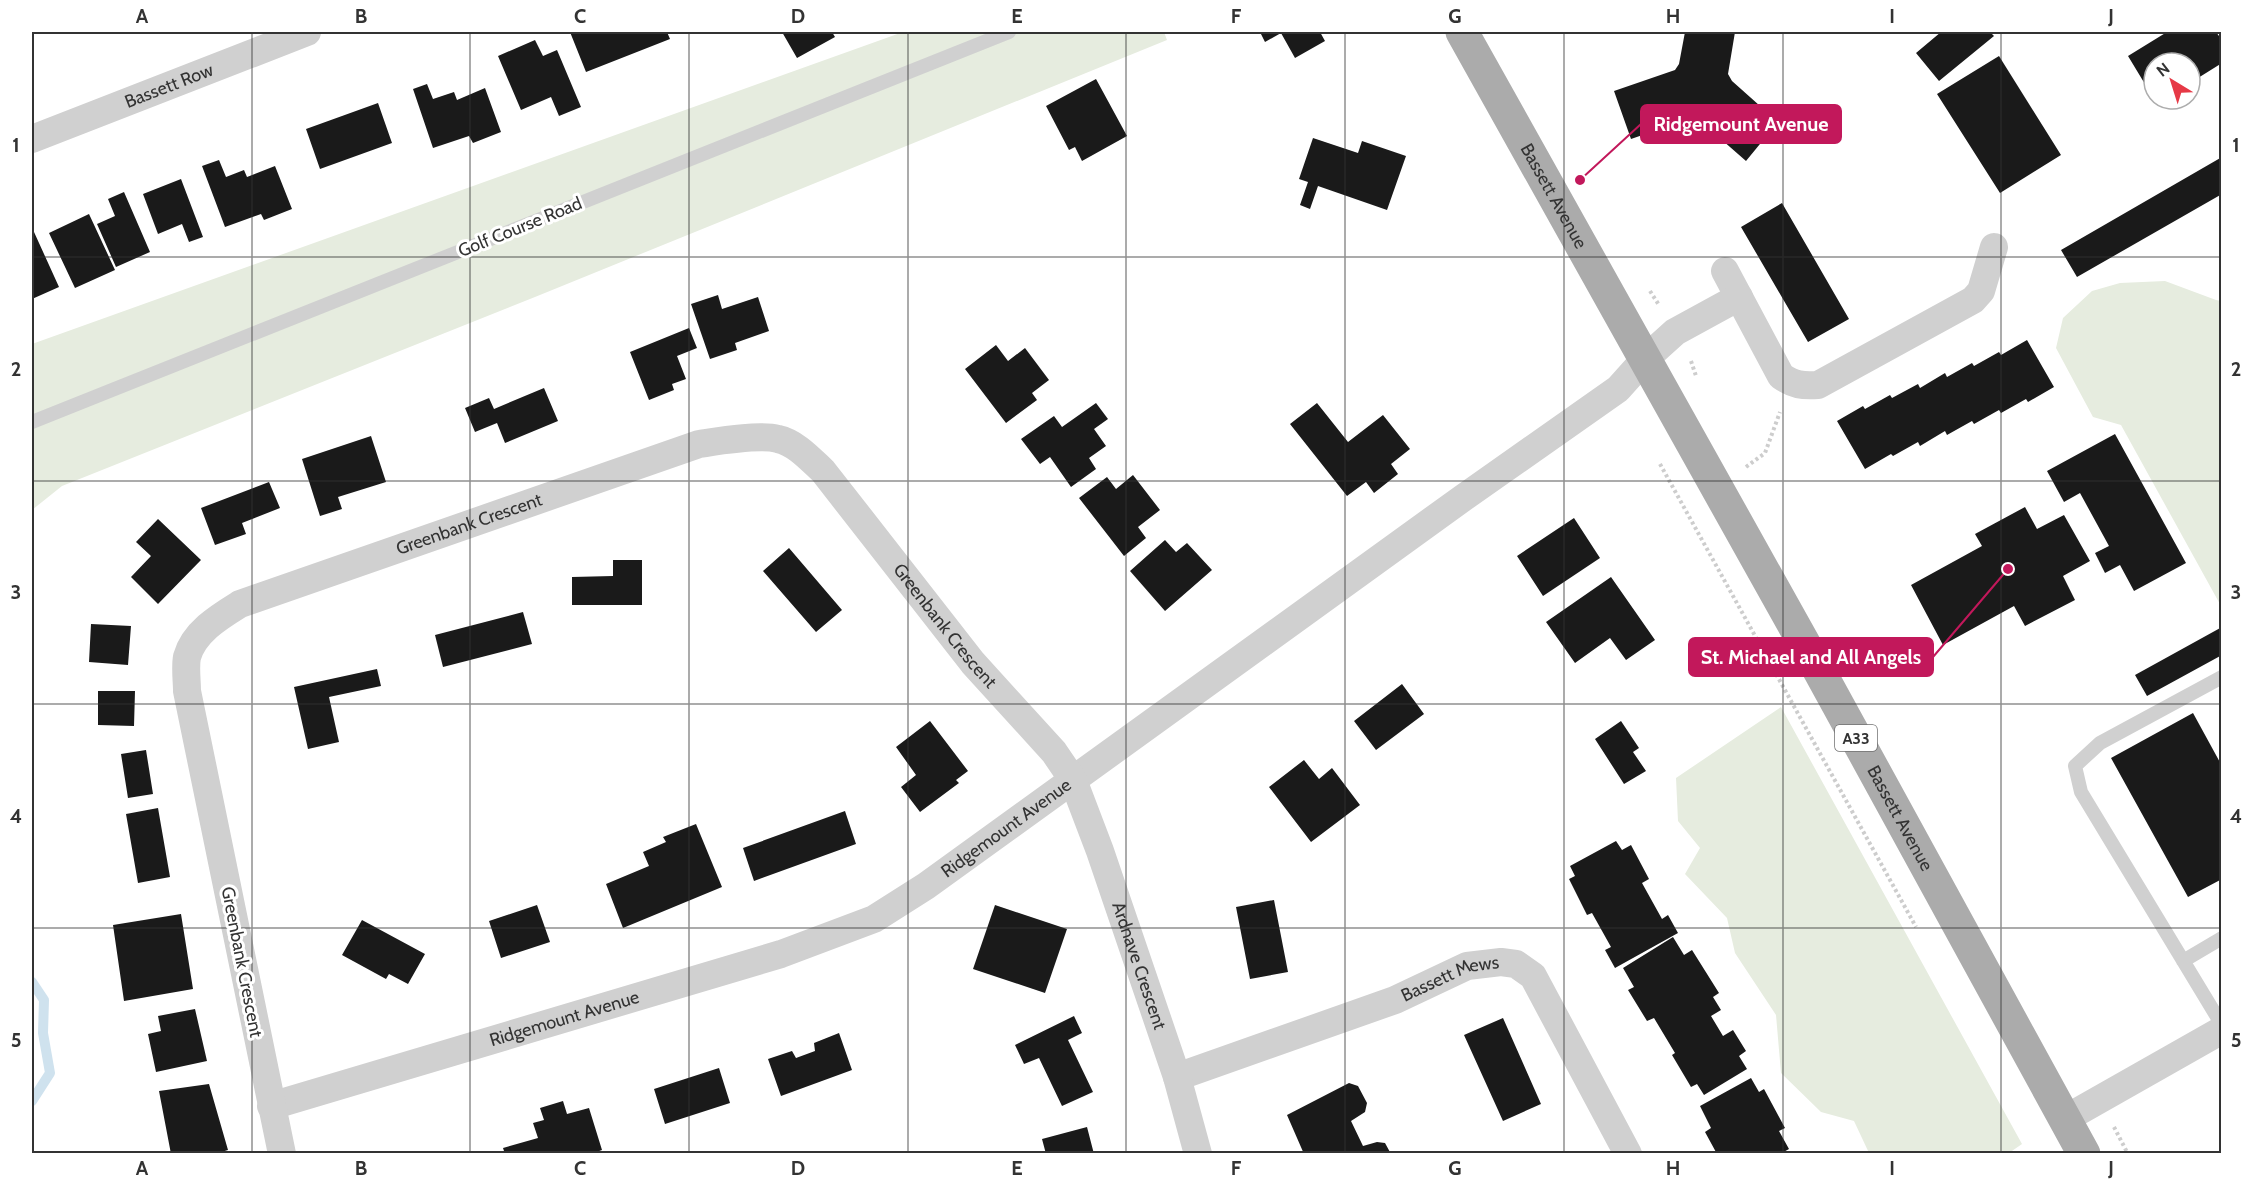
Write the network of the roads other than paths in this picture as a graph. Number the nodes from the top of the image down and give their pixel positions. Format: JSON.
{"nodes":[{"id":1,"x":307,"y":32,"type":"edge"},
{"id":2,"x":1009,"y":32,"type":"edge"},
{"id":3,"x":1462,"y":32,"type":"edge"},
{"id":4,"x":32,"y":139,"type":"edge"},
{"id":5,"x":1994,"y":247,"type":"dead end"},
{"id":6,"x":1725,"y":271,"type":"dead end"},
{"id":7,"x":1739,"y":297,"type":"junction"},
{"id":8,"x":1644,"y":360,"type":"junction"},
{"id":9,"x":32,"y":422,"type":"edge"},
{"id":10,"x":2222,"y":677,"type":"edge"},
{"id":11,"x":1073,"y":780,"type":"junction"},
{"id":12,"x":2222,"y":938,"type":"edge"},
{"id":13,"x":2183,"y":961,"type":"junction"},
{"id":14,"x":2222,"y":1025,"type":"edge"},
{"id":15,"x":2222,"y":1030,"type":"edge"},
{"id":16,"x":1177,"y":1077,"type":"junction"},
{"id":17,"x":271,"y":1106,"type":"junction"},
{"id":18,"x":2065,"y":1119,"type":"junction"},
{"id":19,"x":282,"y":1154,"type":"edge"},
{"id":20,"x":1198,"y":1154,"type":"edge"},
{"id":21,"x":1628,"y":1154,"type":"edge"},
{"id":22,"x":2084,"y":1154,"type":"edge"}],
"edges":[{"from":1,"to":4,"type":"street","name":"Bassett Row"},
{"from":2,"to":9,"type":"lane","name":"Golf Course Road"},
{"from":3,"to":8,"type":"main road","name":"Bassett Avenue","number":"A33"},
{"from":5,"to":7,"type":"street"},
{"from":6,"to":7,"type":"street"},
{"from":7,"to":8,"type":"street"},
{"from":8,"to":11,"type":"street","name":"Ridgemount Avenue"},
{"from":8,"to":18,"type":"main road","name":"Bassett Avenue","number":"A33"},
{"from":10,"to":13,"type":"lane"},
{"from":11,"to":16,"type":"street","name":"Ardnave Crescent"},
{"from":11,"to":17,"type":"street","name":"Ridgemount Avenue"},
{"from":11,"to":17,"type":"street","name":"Greenbank Crescent"},
{"from":12,"to":13,"type":"lane"},
{"from":13,"to":14,"type":"lane"},
{"from":15,"to":18,"type":"street"},
{"from":16,"to":20,"type":"street","name":"Ardnave Crescent"},
{"from":16,"to":21,"type":"street","name":"Bassett Mews"},
{"from":17,"to":19,"type":"street"},
{"from":18,"to":22,"type":"main road","name":"Bassett Avenue","number":"A33"}]}
